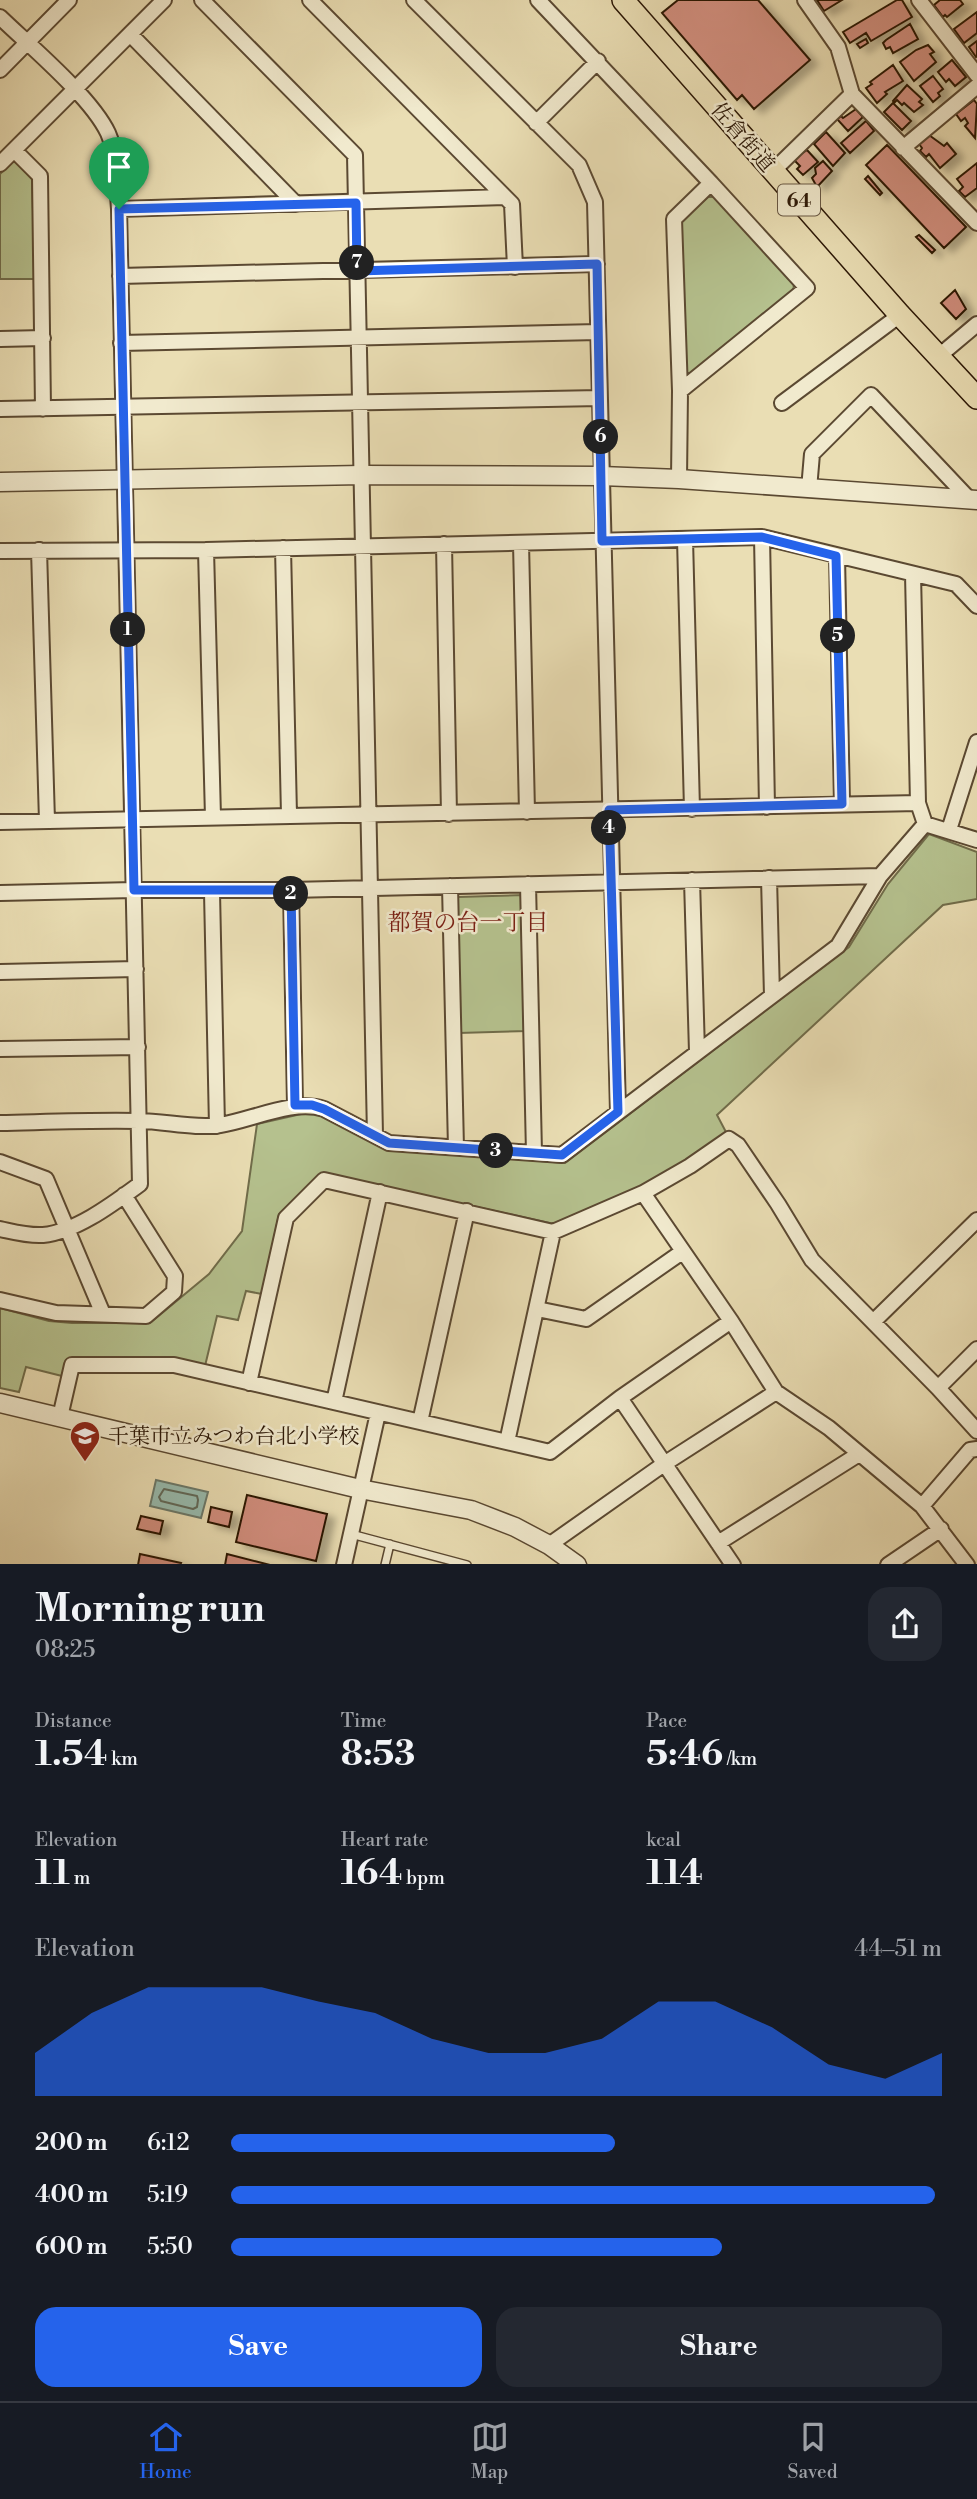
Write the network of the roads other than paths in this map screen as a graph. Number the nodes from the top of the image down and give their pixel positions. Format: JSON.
{"nodes":[{"id":1,"x":69,"y":0,"type":"edge"},
{"id":2,"x":164,"y":0,"type":"edge"},
{"id":3,"x":202,"y":0,"type":"edge"},
{"id":4,"x":310,"y":0,"type":"edge"},
{"id":5,"x":414,"y":0,"type":"edge"},
{"id":6,"x":538,"y":0,"type":"edge"},
{"id":7,"x":623,"y":0,"type":"edge"},
{"id":8,"x":805,"y":0,"type":"edge"},
{"id":9,"x":919,"y":0,"type":"edge"},
{"id":10,"x":0,"y":18,"type":"edge"},
{"id":11,"x":130,"y":34,"type":"junction"},
{"id":12,"x":27,"y":43,"type":"junction"},
{"id":13,"x":598,"y":61,"type":"junction"},
{"id":14,"x":0,"y":70,"type":"edge"},
{"id":15,"x":977,"y":75,"type":"edge"},
{"id":16,"x":977,"y":86,"type":"edge"},
{"id":17,"x":74,"y":90,"type":"junction"},
{"id":18,"x":852,"y":94,"type":"junction"},
{"id":19,"x":536,"y":123,"type":"junction"},
{"id":20,"x":903,"y":148,"type":"junction"},
{"id":21,"x":14,"y":150,"type":"junction"},
{"id":22,"x":0,"y":163,"type":"edge"},
{"id":23,"x":773,"y":171,"type":"junction"},
{"id":24,"x":711,"y":183,"type":"junction"},
{"id":25,"x":505,"y":197,"type":"junction"},
{"id":26,"x":356,"y":203,"type":"junction"},
{"id":27,"x":296,"y":204,"type":"junction"},
{"id":28,"x":119,"y":209,"type":"junction"},
{"id":29,"x":974,"y":214,"type":"edge"},
{"id":30,"x":597,"y":264,"type":"junction"},
{"id":31,"x":515,"y":267,"type":"junction"},
{"id":32,"x":357,"y":271,"type":"junction"},
{"id":33,"x":120,"y":276,"type":"junction"},
{"id":34,"x":900,"y":315,"type":"junction"},
{"id":35,"x":977,"y":324,"type":"edge"},
{"id":36,"x":598,"y":332,"type":"junction"},
{"id":37,"x":43,"y":338,"type":"junction"},
{"id":38,"x":359,"y":338,"type":"junction"},
{"id":39,"x":0,"y":339,"type":"edge"},
{"id":40,"x":121,"y":343,"type":"junction"},
{"id":41,"x":939,"y":356,"type":"junction"},
{"id":42,"x":680,"y":391,"type":"junction"},
{"id":43,"x":977,"y":397,"type":"edge"},
{"id":44,"x":600,"y":398,"type":"junction"},
{"id":45,"x":360,"y":403,"type":"junction"},
{"id":46,"x":782,"y":403,"type":"dead end"},
{"id":47,"x":123,"y":408,"type":"junction"},
{"id":48,"x":0,"y":409,"type":"edge"},
{"id":49,"x":43,"y":409,"type":"junction"},
{"id":50,"x":362,"y":475,"type":"junction"},
{"id":51,"x":601,"y":476,"type":"junction"},
{"id":52,"x":679,"y":479,"type":"junction"},
{"id":53,"x":124,"y":480,"type":"junction"},
{"id":54,"x":0,"y":482,"type":"edge"},
{"id":55,"x":808,"y":489,"type":"junction"},
{"id":56,"x":973,"y":500,"type":"edge"},
{"id":57,"x":762,"y":537,"type":"junction"},
{"id":58,"x":685,"y":539,"type":"junction"},
{"id":59,"x":602,"y":541,"type":"junction"},
{"id":60,"x":521,"y":542,"type":"junction"},
{"id":61,"x":444,"y":544,"type":"junction"},
{"id":62,"x":363,"y":545,"type":"junction"},
{"id":63,"x":283,"y":548,"type":"junction"},
{"id":64,"x":39,"y":550,"type":"junction"},
{"id":65,"x":206,"y":550,"type":"junction"},
{"id":66,"x":0,"y":551,"type":"edge"},
{"id":67,"x":126,"y":551,"type":"junction"},
{"id":68,"x":836,"y":556,"type":"junction"},
{"id":69,"x":913,"y":574,"type":"junction"},
{"id":70,"x":977,"y":606,"type":"edge"},
{"id":71,"x":977,"y":742,"type":"edge"},
{"id":72,"x":918,"y":803,"type":"junction"},
{"id":73,"x":842,"y":804,"type":"junction"},
{"id":74,"x":767,"y":807,"type":"junction"},
{"id":75,"x":692,"y":809,"type":"junction"},
{"id":76,"x":609,"y":810,"type":"junction"},
{"id":77,"x":527,"y":812,"type":"junction"},
{"id":78,"x":449,"y":814,"type":"junction"},
{"id":79,"x":289,"y":815,"type":"junction"},
{"id":80,"x":369,"y":816,"type":"junction"},
{"id":81,"x":213,"y":817,"type":"junction"},
{"id":82,"x":133,"y":819,"type":"junction"},
{"id":83,"x":47,"y":821,"type":"junction"},
{"id":84,"x":0,"y":822,"type":"edge"},
{"id":85,"x":925,"y":824,"type":"junction"},
{"id":86,"x":949,"y":830,"type":"junction"},
{"id":87,"x":977,"y":840,"type":"edge"},
{"id":88,"x":880,"y":876,"type":"junction"},
{"id":89,"x":769,"y":878,"type":"junction"},
{"id":90,"x":692,"y":880,"type":"junction"},
{"id":91,"x":612,"y":881,"type":"junction"},
{"id":92,"x":528,"y":884,"type":"junction"},
{"id":93,"x":450,"y":886,"type":"junction"},
{"id":94,"x":370,"y":888,"type":"junction"},
{"id":95,"x":134,"y":890,"type":"junction"},
{"id":96,"x":291,"y":890,"type":"junction"},
{"id":97,"x":212,"y":892,"type":"junction"},
{"id":98,"x":0,"y":893,"type":"edge"},
{"id":99,"x":136,"y":970,"type":"junction"},
{"id":100,"x":0,"y":972,"type":"edge"},
{"id":101,"x":772,"y":996,"type":"junction"},
{"id":102,"x":138,"y":1047,"type":"junction"},
{"id":103,"x":0,"y":1049,"type":"edge"},
{"id":104,"x":697,"y":1052,"type":"junction"},
{"id":105,"x":295,"y":1105,"type":"junction"},
{"id":106,"x":618,"y":1112,"type":"junction"},
{"id":107,"x":139,"y":1121,"type":"junction"},
{"id":108,"x":0,"y":1123,"type":"edge"},
{"id":109,"x":217,"y":1126,"type":"junction"},
{"id":110,"x":375,"y":1135,"type":"junction"},
{"id":111,"x":456,"y":1147,"type":"junction"},
{"id":112,"x":534,"y":1153,"type":"junction"},
{"id":113,"x":0,"y":1163,"type":"edge"},
{"id":114,"x":380,"y":1192,"type":"junction"},
{"id":115,"x":643,"y":1193,"type":"junction"},
{"id":116,"x":124,"y":1195,"type":"junction"},
{"id":117,"x":467,"y":1211,"type":"junction"},
{"id":118,"x":977,"y":1220,"type":"edge"},
{"id":119,"x":0,"y":1228,"type":"edge"},
{"id":120,"x":66,"y":1230,"type":"junction"},
{"id":121,"x":553,"y":1232,"type":"junction"},
{"id":122,"x":682,"y":1252,"type":"junction"},
{"id":123,"x":0,"y":1300,"type":"edge"},
{"id":124,"x":537,"y":1309,"type":"junction"},
{"id":125,"x":103,"y":1314,"type":"junction"},
{"id":126,"x":731,"y":1321,"type":"junction"},
{"id":127,"x":873,"y":1322,"type":"junction"},
{"id":128,"x":977,"y":1349,"type":"edge"},
{"id":129,"x":249,"y":1383,"type":"junction"},
{"id":130,"x":939,"y":1388,"type":"junction"},
{"id":131,"x":776,"y":1392,"type":"junction"},
{"id":132,"x":620,"y":1398,"type":"junction"},
{"id":133,"x":334,"y":1402,"type":"junction"},
{"id":134,"x":0,"y":1404,"type":"edge"},
{"id":135,"x":378,"y":1413,"type":"junction"},
{"id":136,"x":60,"y":1417,"type":"junction"},
{"id":137,"x":420,"y":1422,"type":"junction"},
{"id":138,"x":977,"y":1431,"type":"edge"},
{"id":139,"x":506,"y":1442,"type":"junction"},
{"id":140,"x":977,"y":1449,"type":"edge"},
{"id":141,"x":859,"y":1454,"type":"junction"},
{"id":142,"x":664,"y":1464,"type":"junction"},
{"id":143,"x":360,"y":1489,"type":"junction"},
{"id":144,"x":922,"y":1506,"type":"junction"},
{"id":145,"x":941,"y":1529,"type":"junction"},
{"id":146,"x":351,"y":1533,"type":"junction"},
{"id":147,"x":718,"y":1543,"type":"junction"},
{"id":148,"x":390,"y":1544,"type":"junction"},
{"id":149,"x":549,"y":1545,"type":"junction"},
{"id":150,"x":344,"y":1564,"type":"edge"},
{"id":151,"x":385,"y":1564,"type":"edge"},
{"id":152,"x":467,"y":1564,"type":"edge"},
{"id":153,"x":577,"y":1564,"type":"edge"},
{"id":154,"x":733,"y":1564,"type":"edge"},
{"id":155,"x":888,"y":1564,"type":"edge"},
{"id":156,"x":967,"y":1564,"type":"edge"}],
"edges":[{"from":1,"to":12,"type":"street"},
{"from":2,"to":11,"type":"street"},
{"from":3,"to":26,"type":"street"},
{"from":4,"to":25,"type":"street"},
{"from":5,"to":19,"type":"street"},
{"from":6,"to":13,"type":"street"},
{"from":7,"to":23,"type":"main road","name":"佐倉街道","number":"64"},
{"from":8,"to":18,"type":"street"},
{"from":9,"to":15,"type":"street"},
{"from":10,"to":12,"type":"street"},
{"from":11,"to":17,"type":"street"},
{"from":11,"to":27,"type":"street"},
{"from":12,"to":14,"type":"street"},
{"from":12,"to":17,"type":"street"},
{"from":13,"to":19,"type":"street"},
{"from":13,"to":24,"type":"street"},
{"from":16,"to":20,"type":"street"},
{"from":17,"to":21,"type":"street"},
{"from":17,"to":28,"type":"street"},
{"from":18,"to":20,"type":"street"},
{"from":18,"to":23,"type":"street"},
{"from":19,"to":30,"type":"street"},
{"from":20,"to":29,"type":"street"},
{"from":21,"to":22,"type":"street"},
{"from":21,"to":37,"type":"street"},
{"from":23,"to":34,"type":"main road","name":"佐倉街道","number":"64"},
{"from":24,"to":42,"type":"street"},
{"from":24,"to":42,"type":"street"},
{"from":25,"to":26,"type":"street"},
{"from":25,"to":31,"type":"street"},
{"from":26,"to":27,"type":"street"},
{"from":26,"to":32,"type":"street"},
{"from":27,"to":28,"type":"street"},
{"from":28,"to":33,"type":"street"},
{"from":30,"to":31,"type":"street"},
{"from":30,"to":36,"type":"street"},
{"from":31,"to":32,"type":"street"},
{"from":32,"to":33,"type":"street"},
{"from":32,"to":38,"type":"street"},
{"from":33,"to":40,"type":"street"},
{"from":34,"to":41,"type":"main road","name":"佐倉街道","number":"64"},
{"from":34,"to":46,"type":"street"},
{"from":35,"to":41,"type":"street"},
{"from":36,"to":38,"type":"street"},
{"from":36,"to":44,"type":"street"},
{"from":37,"to":39,"type":"street"},
{"from":37,"to":49,"type":"street"},
{"from":38,"to":40,"type":"street"},
{"from":38,"to":45,"type":"street"},
{"from":40,"to":47,"type":"street"},
{"from":41,"to":43,"type":"main road","name":"佐倉街道","number":"64"},
{"from":42,"to":52,"type":"street"},
{"from":44,"to":45,"type":"street"},
{"from":44,"to":51,"type":"street"},
{"from":45,"to":47,"type":"street"},
{"from":45,"to":50,"type":"street"},
{"from":47,"to":49,"type":"street"},
{"from":47,"to":53,"type":"street"},
{"from":48,"to":49,"type":"street"},
{"from":50,"to":51,"type":"street"},
{"from":50,"to":53,"type":"street"},
{"from":50,"to":62,"type":"street"},
{"from":51,"to":52,"type":"street"},
{"from":51,"to":59,"type":"street"},
{"from":52,"to":55,"type":"street"},
{"from":53,"to":54,"type":"street"},
{"from":53,"to":67,"type":"street"},
{"from":55,"to":56,"type":"street"},
{"from":55,"to":56,"type":"street"},
{"from":57,"to":58,"type":"street"},
{"from":57,"to":68,"type":"street"},
{"from":57,"to":74,"type":"street"},
{"from":58,"to":59,"type":"street"},
{"from":58,"to":75,"type":"street"},
{"from":59,"to":60,"type":"street"},
{"from":59,"to":76,"type":"street"},
{"from":60,"to":61,"type":"street"},
{"from":60,"to":77,"type":"street"},
{"from":61,"to":62,"type":"street"},
{"from":61,"to":78,"type":"street"},
{"from":62,"to":63,"type":"street"},
{"from":62,"to":80,"type":"street"},
{"from":63,"to":65,"type":"street"},
{"from":63,"to":79,"type":"street"},
{"from":64,"to":66,"type":"street"},
{"from":64,"to":67,"type":"street"},
{"from":64,"to":83,"type":"street"},
{"from":65,"to":67,"type":"street"},
{"from":65,"to":81,"type":"street"},
{"from":67,"to":82,"type":"street"},
{"from":68,"to":69,"type":"street"},
{"from":68,"to":73,"type":"street"},
{"from":69,"to":70,"type":"street"},
{"from":69,"to":72,"type":"street"},
{"from":71,"to":86,"type":"street"},
{"from":72,"to":73,"type":"street"},
{"from":72,"to":85,"type":"street"},
{"from":73,"to":74,"type":"street"},
{"from":74,"to":75,"type":"street"},
{"from":75,"to":76,"type":"street"},
{"from":76,"to":77,"type":"street"},
{"from":76,"to":91,"type":"street"},
{"from":77,"to":78,"type":"street"},
{"from":78,"to":80,"type":"street"},
{"from":79,"to":80,"type":"street"},
{"from":79,"to":81,"type":"street"},
{"from":80,"to":94,"type":"street"},
{"from":81,"to":82,"type":"street"},
{"from":82,"to":83,"type":"street"},
{"from":82,"to":95,"type":"street"},
{"from":83,"to":84,"type":"street"},
{"from":85,"to":86,"type":"street"},
{"from":85,"to":88,"type":"street"},
{"from":86,"to":87,"type":"street"},
{"from":88,"to":89,"type":"street"},
{"from":88,"to":101,"type":"street"},
{"from":89,"to":90,"type":"street"},
{"from":89,"to":101,"type":"street"},
{"from":90,"to":91,"type":"street"},
{"from":90,"to":104,"type":"street"},
{"from":91,"to":92,"type":"street"},
{"from":91,"to":106,"type":"street"},
{"from":92,"to":93,"type":"street"},
{"from":92,"to":112,"type":"street"},
{"from":93,"to":94,"type":"street"},
{"from":93,"to":111,"type":"street"},
{"from":94,"to":96,"type":"street"},
{"from":94,"to":110,"type":"street"},
{"from":95,"to":97,"type":"street"},
{"from":95,"to":98,"type":"street"},
{"from":95,"to":99,"type":"street"},
{"from":96,"to":97,"type":"street"},
{"from":96,"to":105,"type":"street"},
{"from":97,"to":109,"type":"street"},
{"from":99,"to":100,"type":"street"},
{"from":99,"to":102,"type":"street"},
{"from":101,"to":104,"type":"street"},
{"from":102,"to":103,"type":"street"},
{"from":102,"to":107,"type":"street"},
{"from":104,"to":106,"type":"street"},
{"from":105,"to":109,"type":"street"},
{"from":105,"to":110,"type":"street"},
{"from":106,"to":112,"type":"street"},
{"from":107,"to":108,"type":"street"},
{"from":107,"to":109,"type":"street"},
{"from":107,"to":116,"type":"street"},
{"from":110,"to":111,"type":"street"},
{"from":111,"to":112,"type":"street"},
{"from":113,"to":120,"type":"street"},
{"from":114,"to":117,"type":"street"},
{"from":114,"to":129,"type":"street"},
{"from":114,"to":133,"type":"street"},
{"from":115,"to":121,"type":"street"},
{"from":115,"to":122,"type":"street"},
{"from":115,"to":127,"type":"street"},
{"from":116,"to":120,"type":"street"},
{"from":116,"to":125,"type":"street"},
{"from":117,"to":121,"type":"street"},
{"from":117,"to":137,"type":"street"},
{"from":118,"to":127,"type":"street"},
{"from":119,"to":120,"type":"street"},
{"from":120,"to":125,"type":"street"},
{"from":121,"to":124,"type":"street"},
{"from":122,"to":124,"type":"street"},
{"from":122,"to":126,"type":"street"},
{"from":123,"to":125,"type":"street"},
{"from":124,"to":139,"type":"street"},
{"from":126,"to":131,"type":"street"},
{"from":126,"to":132,"type":"street"},
{"from":127,"to":130,"type":"street"},
{"from":128,"to":130,"type":"street"},
{"from":129,"to":133,"type":"street"},
{"from":129,"to":136,"type":"street"},
{"from":130,"to":138,"type":"street"},
{"from":131,"to":141,"type":"street"},
{"from":131,"to":142,"type":"street"},
{"from":132,"to":139,"type":"street"},
{"from":132,"to":142,"type":"street"},
{"from":133,"to":135,"type":"street"},
{"from":134,"to":136,"type":"street"},
{"from":135,"to":137,"type":"street"},
{"from":135,"to":143,"type":"street"},
{"from":136,"to":143,"type":"street"},
{"from":137,"to":139,"type":"street"},
{"from":140,"to":144,"type":"street"},
{"from":141,"to":144,"type":"street"},
{"from":141,"to":147,"type":"street"},
{"from":142,"to":147,"type":"street"},
{"from":142,"to":149,"type":"street"},
{"from":143,"to":146,"type":"street"},
{"from":143,"to":149,"type":"street"},
{"from":144,"to":145,"type":"street"},
{"from":145,"to":155,"type":"street"},
{"from":145,"to":156,"type":"street"},
{"from":146,"to":148,"type":"lane"},
{"from":146,"to":150,"type":"street"},
{"from":147,"to":154,"type":"street"},
{"from":148,"to":151,"type":"lane"},
{"from":148,"to":152,"type":"lane"},
{"from":149,"to":153,"type":"street"}]}
